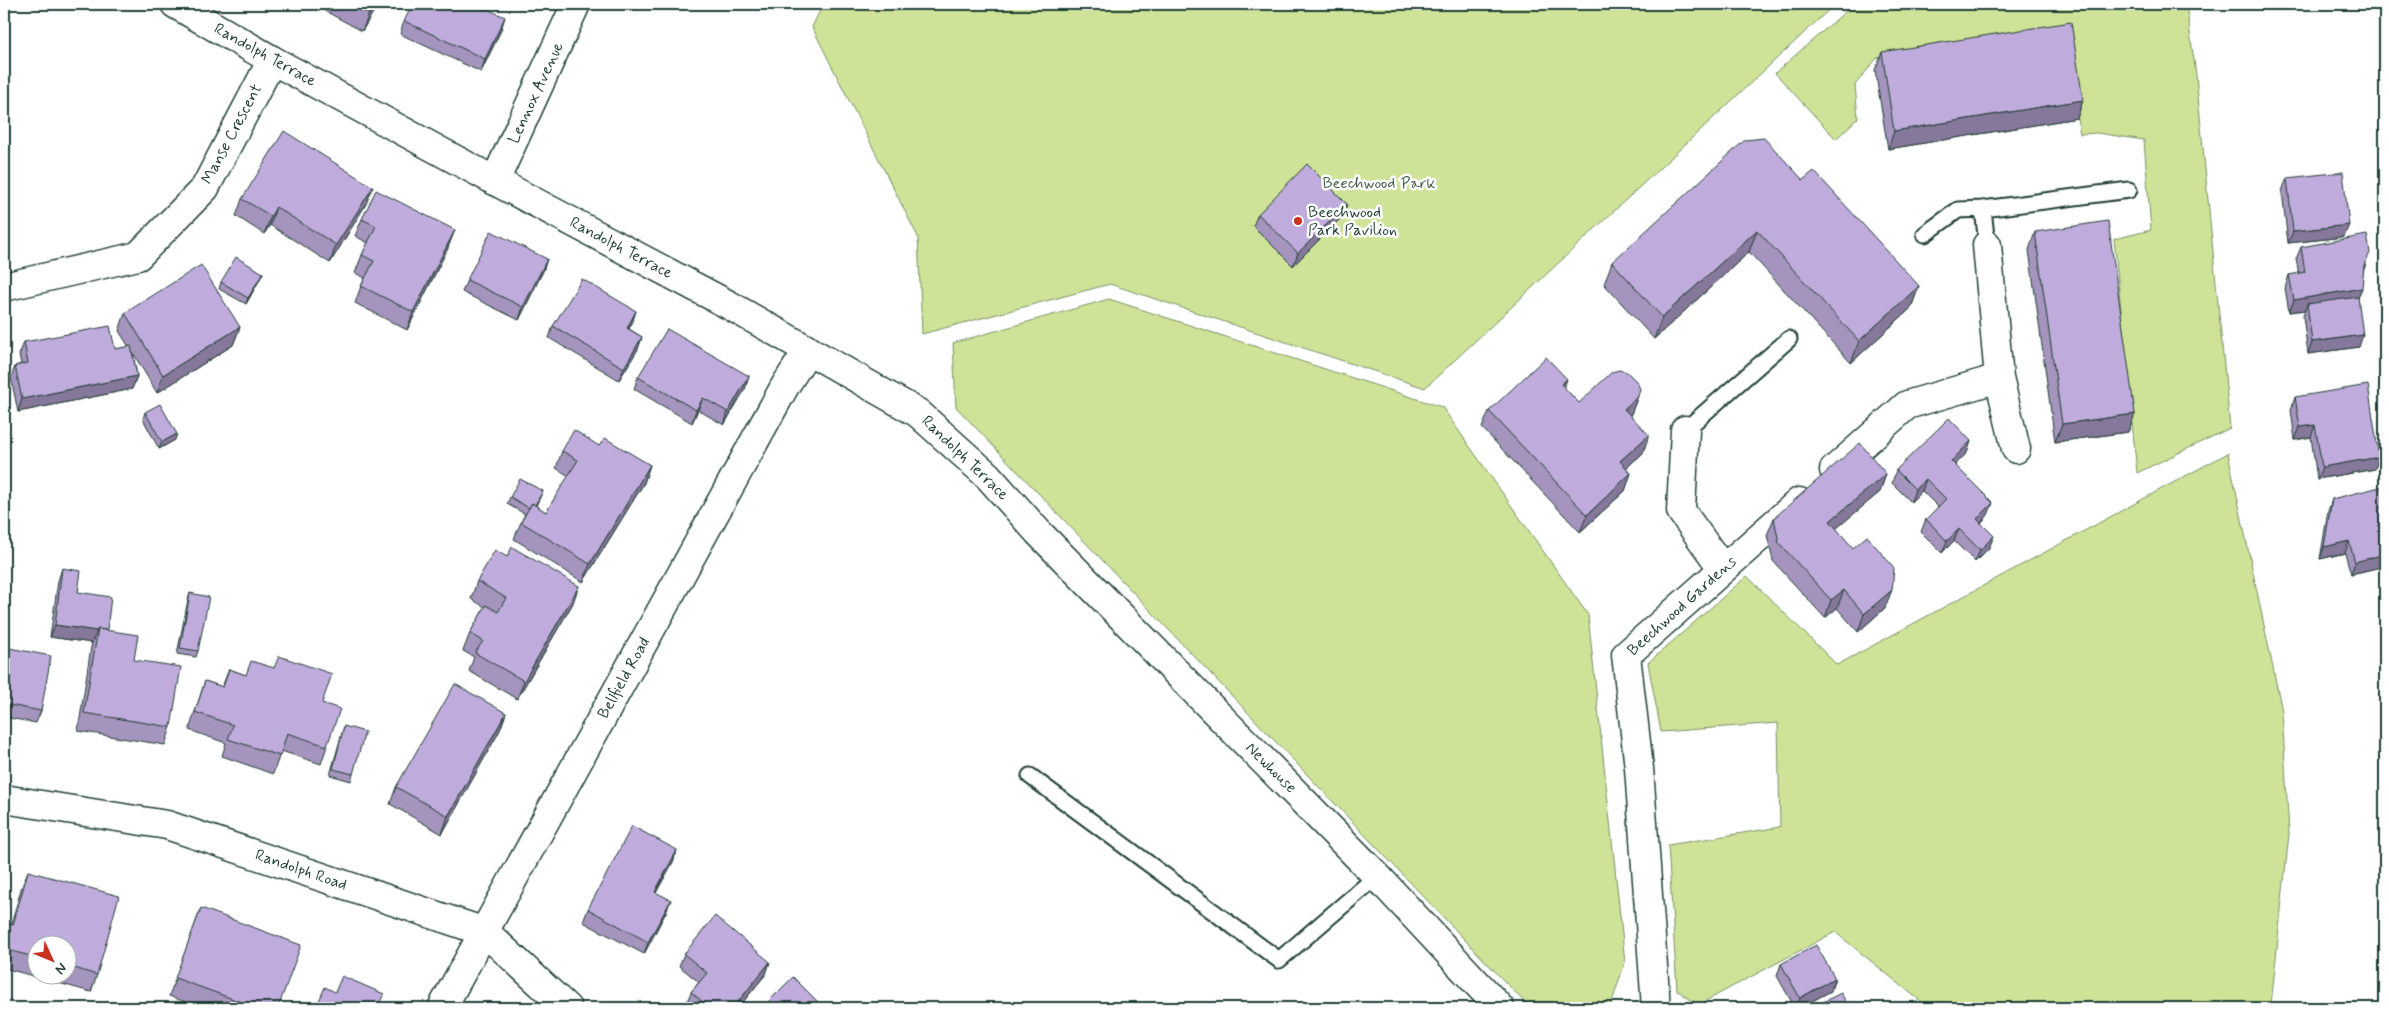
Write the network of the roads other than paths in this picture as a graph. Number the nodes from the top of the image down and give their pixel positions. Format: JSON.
{"nodes":[{"id":1,"x":175,"y":4,"type":"edge"},
{"id":2,"x":576,"y":4,"type":"edge"},
{"id":3,"x":272,"y":60,"type":"junction"},
{"id":4,"x":495,"y":181,"type":"junction"},
{"id":5,"x":2129,"y":190,"type":"dead end"},
{"id":6,"x":1983,"y":209,"type":"junction"},
{"id":7,"x":1925,"y":234,"type":"dead end"},
{"id":8,"x":1987,"y":245,"type":"joint"},
{"id":9,"x":4,"y":287,"type":"edge"},
{"id":10,"x":1789,"y":339,"type":"dead end"},
{"id":11,"x":808,"y":350,"type":"junction"},
{"id":12,"x":1999,"y":378,"type":"junction"},
{"id":13,"x":1685,"y":430,"type":"joint"},
{"id":14,"x":2016,"y":449,"type":"dead end"},
{"id":15,"x":1038,"y":532,"type":"joint"},
{"id":16,"x":1723,"y":568,"type":"junction"},
{"id":17,"x":1030,"y":776,"type":"dead end"},
{"id":18,"x":4,"y":799,"type":"edge"},
{"id":19,"x":1377,"y":876,"type":"junction"},
{"id":20,"x":485,"y":932,"type":"junction"},
{"id":21,"x":442,"y":1008,"type":"edge"},
{"id":22,"x":567,"y":1008,"type":"edge"},
{"id":23,"x":1500,"y":1008,"type":"edge"},
{"id":24,"x":1656,"y":1008,"type":"edge"}],
"edges":[{"from":1,"to":3,"type":"street","name":"Randolph Terrace"},
{"from":2,"to":4,"type":"street","name":"Lennox Avenue"},
{"from":3,"to":4,"type":"street","name":"Randolph Terrace"},
{"from":3,"to":9,"type":"street","name":"Manse Crescent"},
{"from":4,"to":11,"type":"street","name":"Randolph Terrace"},
{"from":5,"to":6,"type":"lane"},
{"from":6,"to":7,"type":"lane"},
{"from":6,"to":8,"type":"lane"},
{"from":8,"to":12,"type":"street"},
{"from":10,"to":13,"type":"lane"},
{"from":11,"to":15,"type":"street","name":"Randolph Terrace"},
{"from":11,"to":20,"type":"street","name":"Bellfield Road"},
{"from":12,"to":14,"type":"street"},
{"from":12,"to":16,"type":"street","name":"Beechwood Gardens"},
{"from":13,"to":16,"type":"street"},
{"from":15,"to":19,"type":"street","name":"Newhouse"},
{"from":16,"to":24,"type":"street","name":"Beechwood Gardens"},
{"from":17,"to":19,"type":"lane"},
{"from":18,"to":20,"type":"street","name":"Randolph Road"},
{"from":19,"to":23,"type":"street","name":"Newhouse"},
{"from":20,"to":21,"type":"street","name":"Bellfield Road"},
{"from":20,"to":22,"type":"street","name":"Randolph Road"}]}
